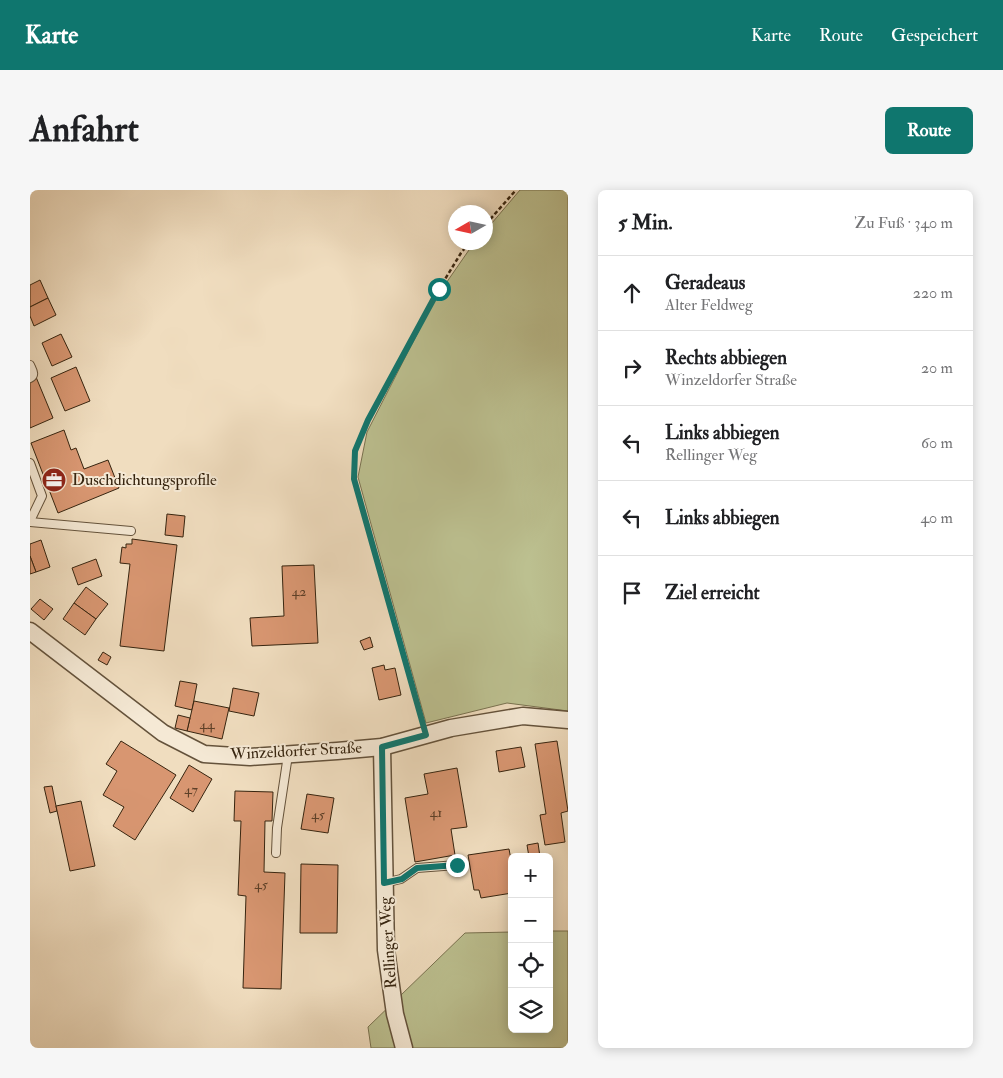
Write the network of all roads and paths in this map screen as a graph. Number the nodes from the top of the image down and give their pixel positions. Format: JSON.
{"nodes":[{"id":1,"x":516,"y":190,"type":"edge"},
{"id":2,"x":493,"y":216,"type":"edge"},
{"id":3,"x":463,"y":250,"type":"edge"},
{"id":4,"x":30,"y":365,"type":"edge"},
{"id":5,"x":30,"y":378,"type":"edge"},
{"id":6,"x":30,"y":463,"type":"edge"},
{"id":7,"x":30,"y":522,"type":"edge"},
{"id":8,"x":131,"y":531,"type":"dead end"},
{"id":9,"x":30,"y":631,"type":"edge"},
{"id":10,"x":568,"y":720,"type":"edge"},
{"id":11,"x":426,"y":735,"type":"junction"},
{"id":12,"x":382,"y":747,"type":"junction"},
{"id":13,"x":288,"y":755,"type":"junction"},
{"id":14,"x":276,"y":853,"type":"dead end"},
{"id":15,"x":457,"y":865,"type":"dead end"},
{"id":16,"x":384,"y":883,"type":"junction"},
{"id":17,"x":404,"y":1048,"type":"edge"}],
"edges":[{"from":1,"to":2,"type":"path"},
{"from":3,"to":11,"type":"path"},
{"from":4,"to":5,"type":"lane"},
{"from":6,"to":7,"type":"lane"},
{"from":7,"to":8,"type":"lane"},
{"from":9,"to":13,"type":"street","name":"Winzeldorfer Straße"},
{"from":10,"to":11,"type":"street","name":"Winzeldorfer Straße"},
{"from":11,"to":12,"type":"street","name":"Winzeldorfer Straße"},
{"from":12,"to":13,"type":"street","name":"Winzeldorfer Straße"},
{"from":12,"to":16,"type":"street","name":"Rellinger Weg"},
{"from":13,"to":14,"type":"lane"},
{"from":15,"to":16,"type":"lane"},
{"from":16,"to":17,"type":"street","name":"Rellinger Weg"}]}
